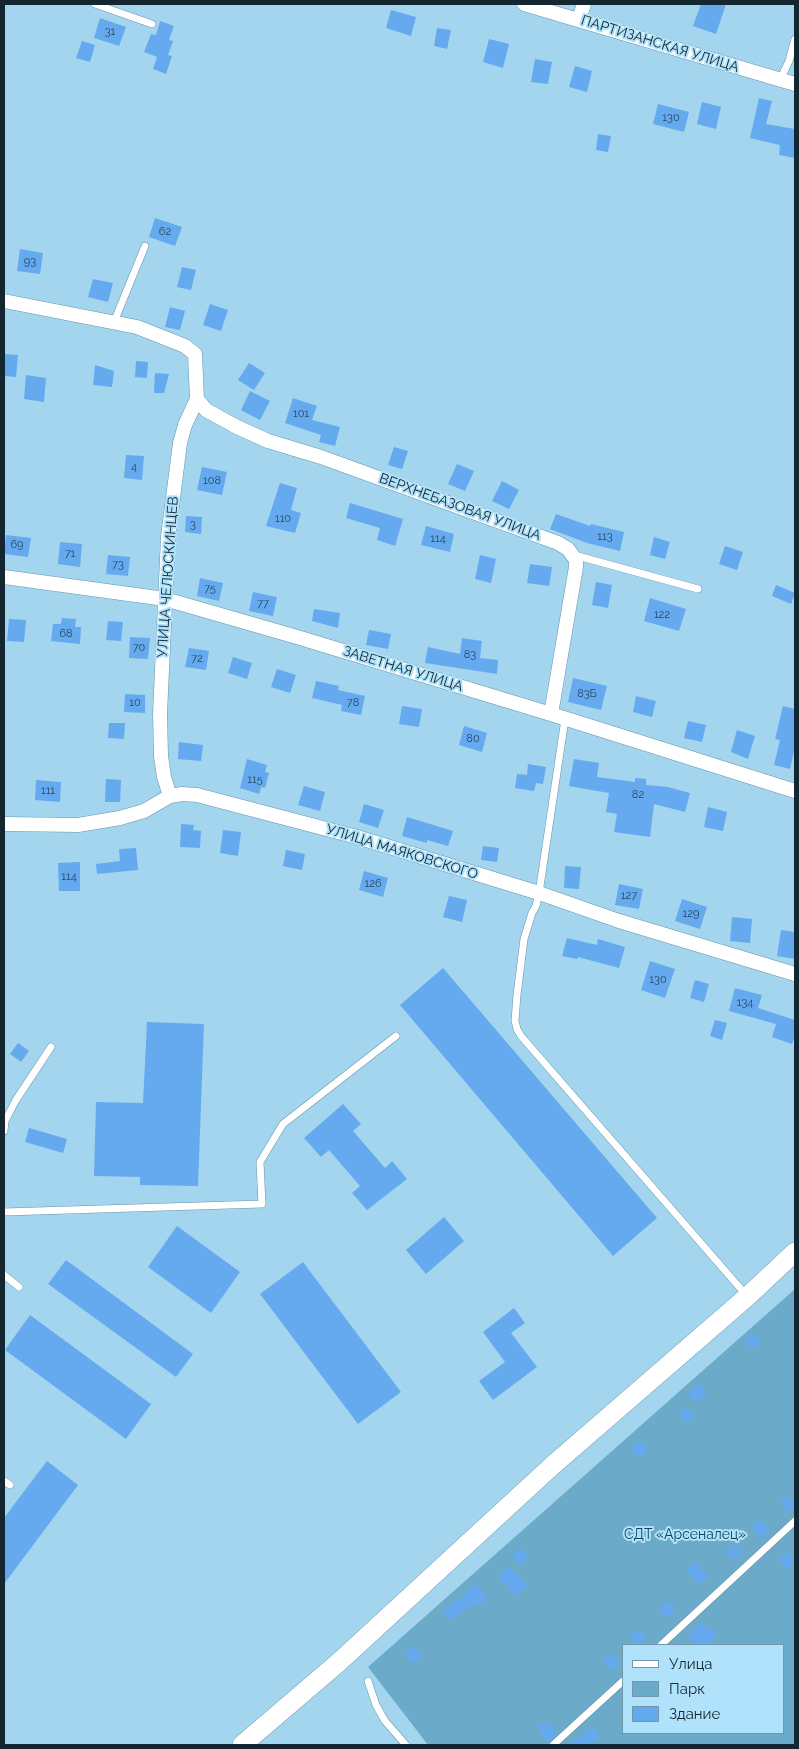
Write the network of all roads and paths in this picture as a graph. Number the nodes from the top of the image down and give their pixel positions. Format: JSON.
{"nodes":[{"id":1,"x":95,"y":4,"type":"edge"},
{"id":2,"x":524,"y":4,"type":"edge"},
{"id":3,"x":584,"y":4,"type":"edge"},
{"id":4,"x":579,"y":19,"type":"junction"},
{"id":5,"x":152,"y":24,"type":"dead end"},
{"id":6,"x":795,"y":39,"type":"edge"},
{"id":7,"x":780,"y":80,"type":"junction"},
{"id":8,"x":795,"y":84,"type":"edge"},
{"id":9,"x":145,"y":246,"type":"dead end"},
{"id":10,"x":4,"y":301,"type":"edge"},
{"id":11,"x":114,"y":322,"type":"junction"},
{"id":12,"x":198,"y":399,"type":"junction"},
{"id":13,"x":573,"y":554,"type":"junction"},
{"id":14,"x":4,"y":577,"type":"edge"},
{"id":15,"x":698,"y":589,"type":"dead end"},
{"id":16,"x":165,"y":599,"type":"junction"},
{"id":17,"x":551,"y":714,"type":"junction"},
{"id":18,"x":565,"y":718,"type":"junction"},
{"id":19,"x":795,"y":791,"type":"edge"},
{"id":20,"x":170,"y":796,"type":"junction"},
{"id":21,"x":4,"y":824,"type":"edge"},
{"id":22,"x":539,"y":894,"type":"junction"},
{"id":23,"x":795,"y":974,"type":"edge"},
{"id":24,"x":396,"y":1036,"type":"dead end"},
{"id":25,"x":51,"y":1047,"type":"dead end"},
{"id":26,"x":4,"y":1132,"type":"edge"},
{"id":27,"x":4,"y":1212,"type":"edge"},
{"id":28,"x":795,"y":1252,"type":"edge"},
{"id":29,"x":4,"y":1275,"type":"edge"},
{"id":30,"x":19,"y":1287,"type":"dead end"},
{"id":31,"x":748,"y":1296,"type":"junction"},
{"id":32,"x":795,"y":1521,"type":"edge"},
{"id":33,"x":662,"y":1644,"type":"edge"},
{"id":34,"x":368,"y":1681,"type":"dead end"},
{"id":35,"x":622,"y":1682,"type":"edge"},
{"id":36,"x":242,"y":1745,"type":"edge"},
{"id":37,"x":406,"y":1745,"type":"edge"},
{"id":38,"x":553,"y":1745,"type":"edge"}],
"edges":[{"from":1,"to":5,"type":"lane"},
{"from":2,"to":4,"type":"street","name":"ПАРТИЗАНСКАЯ УЛИЦА"},
{"from":3,"to":4,"type":"street"},
{"from":4,"to":7,"type":"street","name":"ПАРТИЗАНСКАЯ УЛИЦА"},
{"from":6,"to":7,"type":"lane"},
{"from":7,"to":8,"type":"street","name":"ПАРТИЗАНСКАЯ УЛИЦА"},
{"from":9,"to":11,"type":"lane"},
{"from":10,"to":11,"type":"street"},
{"from":11,"to":12,"type":"street","name":"УЛИЦА ЧЕЛЮСКИНЦЕВ"},
{"from":12,"to":13,"type":"street","name":"ВЕРХНЕБАЗОВАЯ УЛИЦА"},
{"from":12,"to":16,"type":"street","name":"УЛИЦА ЧЕЛЮСКИНЦЕВ"},
{"from":13,"to":15,"type":"lane"},
{"from":13,"to":17,"type":"street"},
{"from":14,"to":16,"type":"street","name":"ЗАВЕТНАЯ УЛИЦА"},
{"from":16,"to":17,"type":"street","name":"ЗАВЕТНАЯ УЛИЦА"},
{"from":16,"to":20,"type":"street","name":"УЛИЦА ЧЕЛЮСКИНЦЕВ"},
{"from":17,"to":18,"type":"street","name":"ЗАВЕТНАЯ УЛИЦА"},
{"from":18,"to":19,"type":"street","name":"ЗАВЕТНАЯ УЛИЦА"},
{"from":18,"to":22,"type":"lane"},
{"from":20,"to":21,"type":"street","name":"УЛИЦА МАЯКОВСКОГО"},
{"from":20,"to":22,"type":"street","name":"УЛИЦА МАЯКОВСКОГО"},
{"from":22,"to":23,"type":"street","name":"УЛИЦА МАЯКОВСКОГО"},
{"from":22,"to":31,"type":"lane"},
{"from":24,"to":27,"type":"lane"},
{"from":25,"to":26,"type":"lane"},
{"from":28,"to":31,"type":"street"},
{"from":29,"to":30,"type":"lane"},
{"from":31,"to":36,"type":"street"},
{"from":32,"to":33,"type":"lane"},
{"from":34,"to":37,"type":"lane"},
{"from":35,"to":38,"type":"lane"}]}
